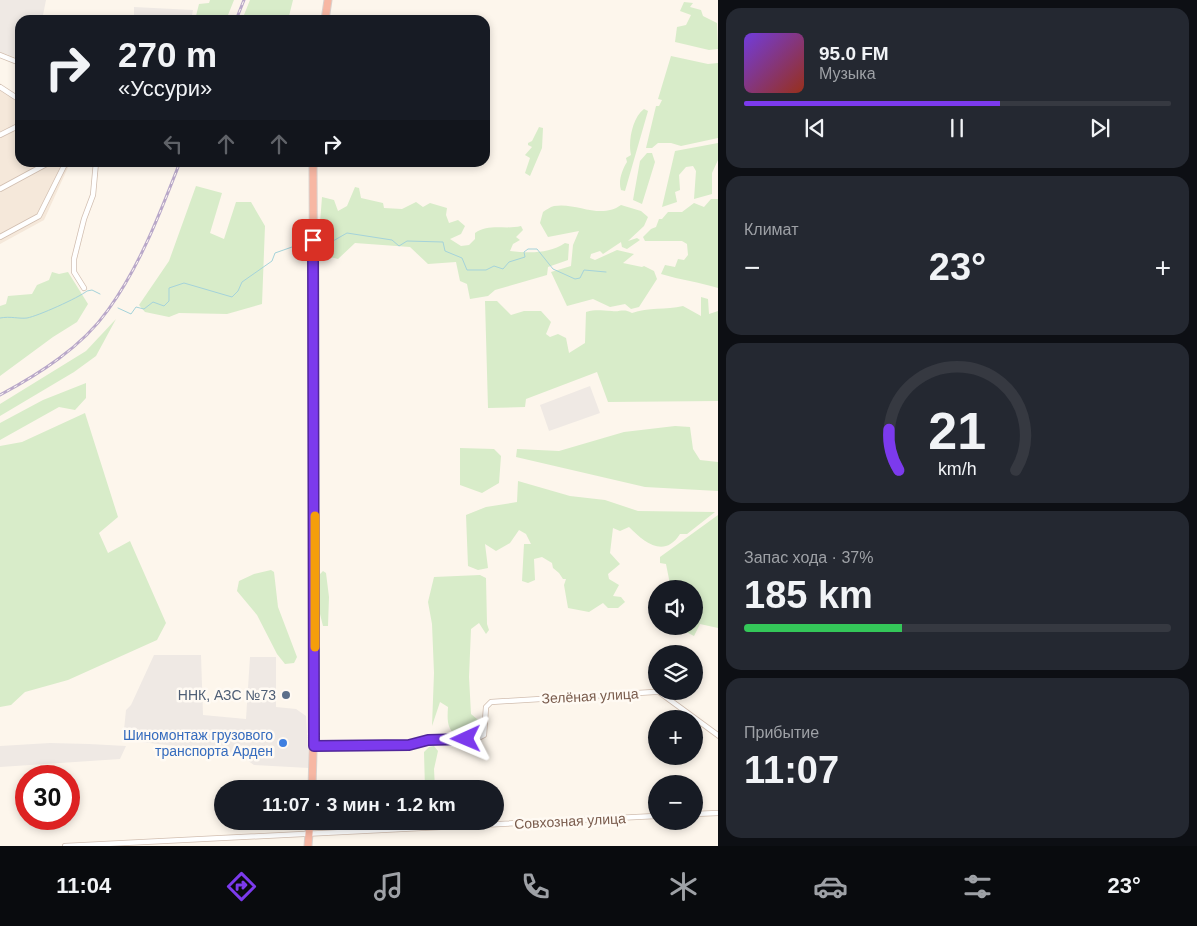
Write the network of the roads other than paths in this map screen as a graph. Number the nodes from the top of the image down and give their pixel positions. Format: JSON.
{"nodes":[{"id":1,"x":328,"y":0,"type":"edge"},
{"id":2,"x":326,"y":15,"type":"edge"},
{"id":3,"x":0,"y":55,"type":"edge"},
{"id":4,"x":15,"y":61,"type":"edge"},
{"id":5,"x":0,"y":87,"type":"edge"},
{"id":6,"x":15,"y":97,"type":"edge"},
{"id":7,"x":15,"y":128,"type":"edge"},
{"id":8,"x":0,"y":135,"type":"edge"},
{"id":9,"x":41,"y":167,"type":"edge"},
{"id":10,"x":63,"y":167,"type":"edge"},
{"id":11,"x":96,"y":167,"type":"edge"},
{"id":12,"x":313,"y":167,"type":"edge"},
{"id":13,"x":0,"y":189,"type":"edge"},
{"id":14,"x":0,"y":237,"type":"edge"},
{"id":15,"x":84,"y":288,"type":"dead end"},
{"id":16,"x":718,"y":736,"type":"edge"},
{"id":17,"x":314,"y":746,"type":"junction"},
{"id":18,"x":312,"y":780,"type":"edge"},
{"id":19,"x":718,"y":813,"type":"edge"},
{"id":20,"x":703,"y":814,"type":"edge"},
{"id":21,"x":648,"y":816,"type":"edge"},
{"id":22,"x":309,"y":830,"type":"edge"},
{"id":23,"x":309,"y":833,"type":"junction"},
{"id":24,"x":179,"y":843,"type":"edge"},
{"id":25,"x":65,"y":846,"type":"edge"},
{"id":26,"x":308,"y":846,"type":"edge"}],
"edges":[{"from":1,"to":2,"type":"highway"},
{"from":3,"to":4,"type":"street"},
{"from":5,"to":6,"type":"street"},
{"from":7,"to":8,"type":"street"},
{"from":9,"to":13,"type":"street"},
{"from":10,"to":14,"type":"street"},
{"from":11,"to":15,"type":"street"},
{"from":12,"to":17,"type":"highway"},
{"from":16,"to":17,"type":"street","name":"Зелёная улица"},
{"from":17,"to":18,"type":"highway"},
{"from":19,"to":20,"type":"street"},
{"from":21,"to":23,"type":"street","name":"Совхозная улица"},
{"from":22,"to":23,"type":"highway"},
{"from":23,"to":24,"type":"street","name":"Совхозная улица"},
{"from":23,"to":26,"type":"highway"},
{"from":24,"to":25,"type":"street","name":"Совхозная улица"}]}
